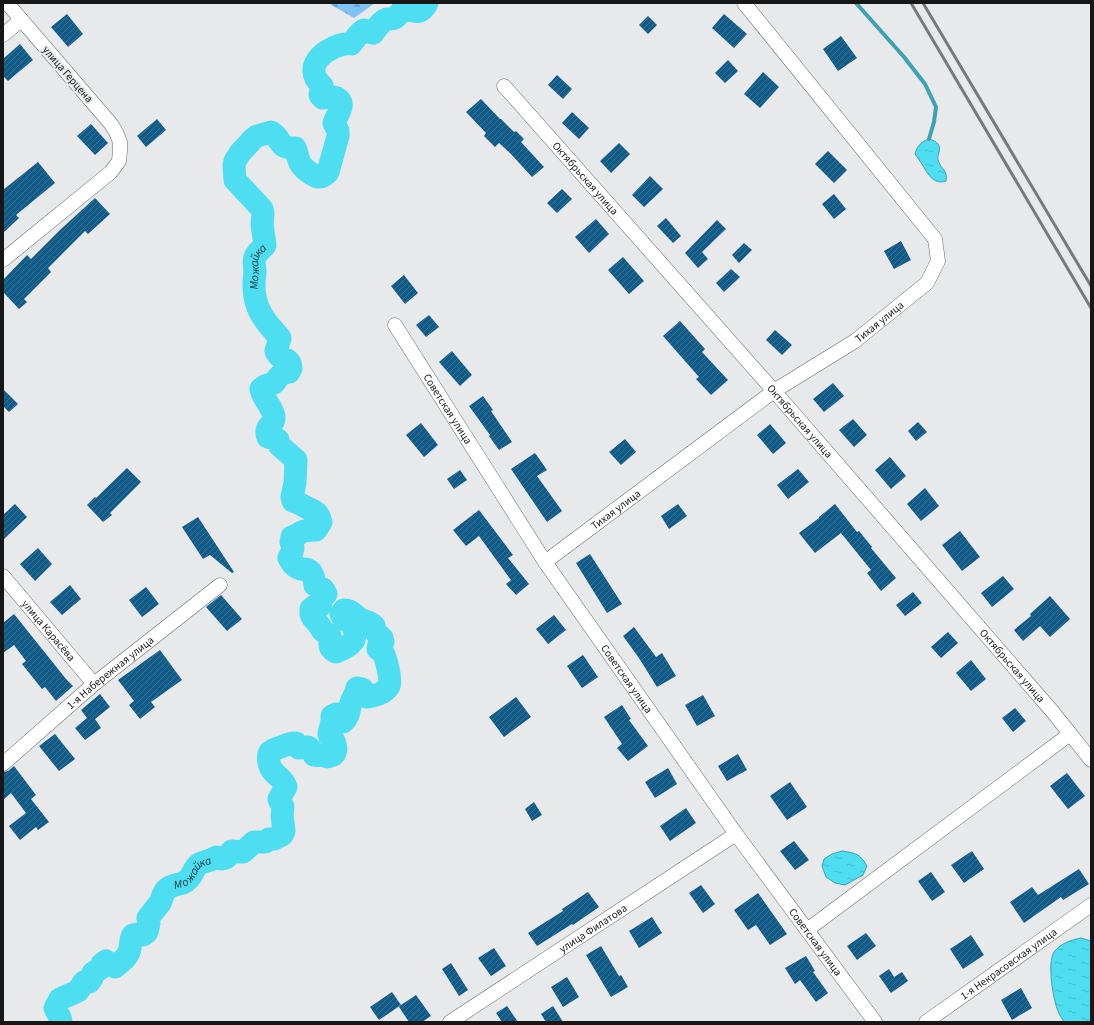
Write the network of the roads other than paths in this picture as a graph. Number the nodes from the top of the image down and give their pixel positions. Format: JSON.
{"nodes":[{"id":1,"x":8,"y":3,"type":"edge"},
{"id":2,"x":744,"y":3,"type":"edge"},
{"id":3,"x":21,"y":20,"type":"junction"},
{"id":4,"x":3,"y":35,"type":"edge"},
{"id":5,"x":504,"y":86,"type":"dead end"},
{"id":6,"x":3,"y":260,"type":"edge"},
{"id":7,"x":395,"y":325,"type":"dead end"},
{"id":8,"x":774,"y":391,"type":"junction"},
{"id":9,"x":545,"y":562,"type":"junction"},
{"id":10,"x":3,"y":576,"type":"edge"},
{"id":11,"x":220,"y":585,"type":"dead end"},
{"id":12,"x":94,"y":684,"type":"junction"},
{"id":13,"x":1070,"y":734,"type":"junction"},
{"id":14,"x":1091,"y":760,"type":"edge"},
{"id":15,"x":3,"y":764,"type":"edge"},
{"id":16,"x":736,"y":834,"type":"junction"},
{"id":17,"x":1091,"y":905,"type":"edge"},
{"id":18,"x":807,"y":930,"type":"junction"},
{"id":19,"x":450,"y":1022,"type":"edge"},
{"id":20,"x":875,"y":1022,"type":"edge"},
{"id":21,"x":926,"y":1022,"type":"edge"}],
"edges":[{"from":1,"to":3,"type":"street","name":"улица Герцена"},
{"from":2,"to":8,"type":"street","name":"Тихая улица"},
{"from":3,"to":4,"type":"street"},
{"from":3,"to":6,"type":"street","name":"улица Герцена"},
{"from":5,"to":8,"type":"street","name":"Октябрьская улица"},
{"from":7,"to":9,"type":"street","name":"Советская улица"},
{"from":8,"to":9,"type":"street","name":"Тихая улица"},
{"from":8,"to":13,"type":"street","name":"Октябрьская улица"},
{"from":9,"to":16,"type":"street","name":"Советская улица"},
{"from":10,"to":12,"type":"street","name":"улица Карасёва"},
{"from":11,"to":12,"type":"street","name":"1-я Набережная улица"},
{"from":12,"to":15,"type":"street","name":"1-я Набережная улица"},
{"from":13,"to":14,"type":"street","name":"Октябрьская улица"},
{"from":13,"to":18,"type":"street"},
{"from":16,"to":18,"type":"street","name":"Советская улица"},
{"from":16,"to":19,"type":"street","name":"улица Филатова"},
{"from":17,"to":21,"type":"street","name":"1-я Некрасовская улица"},
{"from":18,"to":20,"type":"street","name":"Советская улица"}]}
